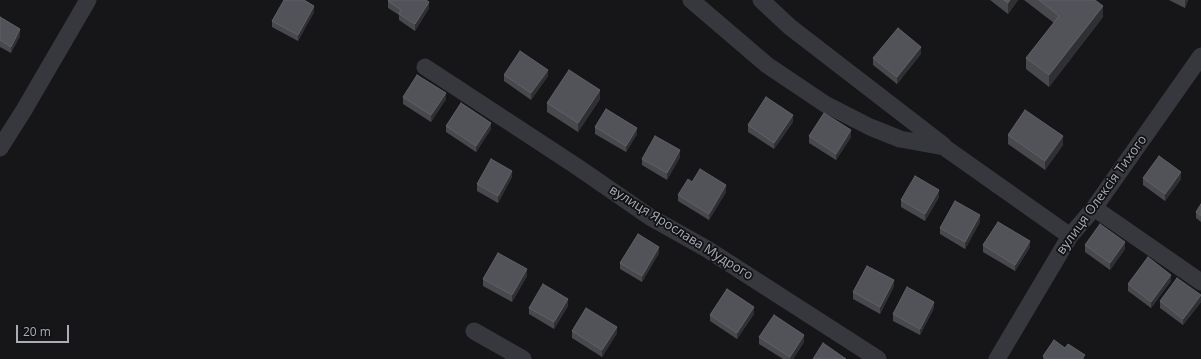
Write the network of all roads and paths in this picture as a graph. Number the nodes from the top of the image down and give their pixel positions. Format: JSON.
{"nodes":[{"id":1,"x":88,"y":0,"type":"edge"},
{"id":2,"x":691,"y":0,"type":"edge"},
{"id":3,"x":761,"y":0,"type":"edge"},
{"id":4,"x":1201,"y":56,"type":"edge"},
{"id":5,"x":425,"y":67,"type":"dead end"},
{"id":6,"x":944,"y":147,"type":"junction"},
{"id":7,"x":0,"y":148,"type":"edge"},
{"id":8,"x":1094,"y":208,"type":"junction"},
{"id":9,"x":1070,"y":236,"type":"junction"},
{"id":10,"x":1201,"y":282,"type":"edge"},
{"id":11,"x":474,"y":331,"type":"dead end"},
{"id":12,"x":523,"y":359,"type":"edge"},
{"id":13,"x":878,"y":359,"type":"edge"},
{"id":14,"x":997,"y":359,"type":"edge"}],
"edges":[{"from":1,"to":7,"type":"street"},
{"from":2,"to":6,"type":"street"},
{"from":3,"to":6,"type":"street"},
{"from":4,"to":8,"type":"street","name":"вулиця Олексія Тихого"},
{"from":5,"to":13,"type":"street","name":"вулиця Ярослава Мудрого"},
{"from":6,"to":9,"type":"street"},
{"from":8,"to":9,"type":"street","name":"вулиця Олексія Тихого"},
{"from":8,"to":10,"type":"street"},
{"from":9,"to":14,"type":"street","name":"вулиця Олексія Тихого"},
{"from":11,"to":12,"type":"street"}]}
